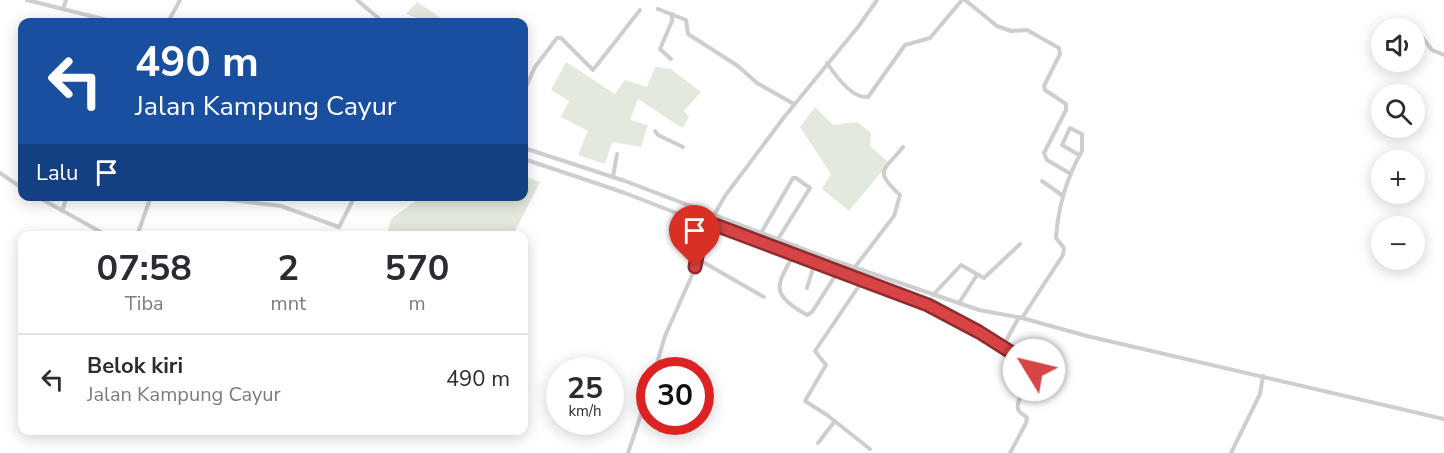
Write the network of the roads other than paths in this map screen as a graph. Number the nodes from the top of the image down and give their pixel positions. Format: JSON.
{"nodes":[{"id":1,"x":27,"y":0,"type":"edge"},
{"id":2,"x":66,"y":0,"type":"edge"},
{"id":3,"x":180,"y":0,"type":"edge"},
{"id":4,"x":357,"y":0,"type":"edge"},
{"id":5,"x":877,"y":0,"type":"edge"},
{"id":6,"x":963,"y":0,"type":"edge"},
{"id":7,"x":63,"y":9,"type":"junction"},
{"id":8,"x":658,"y":9,"type":"dead end"},
{"id":9,"x":640,"y":10,"type":"dead end"},
{"id":10,"x":672,"y":14,"type":"junction"},
{"id":11,"x":99,"y":18,"type":"edge"},
{"id":12,"x":170,"y":18,"type":"edge"},
{"id":13,"x":378,"y":18,"type":"edge"},
{"id":14,"x":1425,"y":42,"type":"edge"},
{"id":15,"x":1444,"y":55,"type":"edge"},
{"id":16,"x":671,"y":59,"type":"dead end"},
{"id":17,"x":827,"y":63,"type":"junction"},
{"id":18,"x":528,"y":82,"type":"edge"},
{"id":19,"x":794,"y":104,"type":"junction"},
{"id":20,"x":655,"y":131,"type":"dead end"},
{"id":21,"x":683,"y":147,"type":"dead end"},
{"id":22,"x":903,"y":147,"type":"dead end"},
{"id":23,"x":528,"y":149,"type":"edge"},
{"id":24,"x":617,"y":154,"type":"dead end"},
{"id":25,"x":1079,"y":155,"type":"junction"},
{"id":26,"x":528,"y":160,"type":"edge"},
{"id":27,"x":0,"y":173,"type":"edge"},
{"id":28,"x":1071,"y":174,"type":"junction"},
{"id":29,"x":613,"y":177,"type":"junction"},
{"id":30,"x":1042,"y":181,"type":"dead end"},
{"id":31,"x":18,"y":185,"type":"edge"},
{"id":32,"x":1063,"y":196,"type":"junction"},
{"id":33,"x":45,"y":201,"type":"edge"},
{"id":34,"x":65,"y":201,"type":"edge"},
{"id":35,"x":149,"y":201,"type":"edge"},
{"id":36,"x":240,"y":201,"type":"edge"},
{"id":37,"x":353,"y":201,"type":"edge"},
{"id":38,"x":62,"y":211,"type":"junction"},
{"id":39,"x":713,"y":220,"type":"junction"},
{"id":40,"x":99,"y":231,"type":"edge"},
{"id":41,"x":139,"y":231,"type":"edge"},
{"id":42,"x":761,"y":232,"type":"junction"},
{"id":43,"x":778,"y":239,"type":"junction"},
{"id":44,"x":1020,"y":244,"type":"dead end"},
{"id":45,"x":797,"y":246,"type":"junction"},
{"id":46,"x":794,"y":254,"type":"junction"},
{"id":47,"x":695,"y":258,"type":"junction"},
{"id":48,"x":815,"y":262,"type":"junction"},
{"id":49,"x":855,"y":267,"type":"junction"},
{"id":50,"x":839,"y":270,"type":"junction"},
{"id":51,"x":977,"y":275,"type":"junction"},
{"id":52,"x":863,"y":280,"type":"junction"},
{"id":53,"x":807,"y":288,"type":"dead end"},
{"id":54,"x":933,"y":295,"type":"junction"},
{"id":55,"x":764,"y":297,"type":"dead end"},
{"id":56,"x":958,"y":303,"type":"junction"},
{"id":57,"x":1021,"y":318,"type":"junction"},
{"id":58,"x":1002,"y":348,"type":"junction"},
{"id":59,"x":659,"y":357,"type":"edge"},
{"id":60,"x":1262,"y":381,"type":"junction"},
{"id":61,"x":1444,"y":419,"type":"edge"},
{"id":62,"x":835,"y":421,"type":"junction"},
{"id":63,"x":636,"y":429,"type":"edge"},
{"id":64,"x":818,"y":443,"type":"dead end"},
{"id":65,"x":870,"y":449,"type":"dead end"},
{"id":66,"x":628,"y":453,"type":"edge"},
{"id":67,"x":1010,"y":453,"type":"edge"},
{"id":68,"x":1231,"y":453,"type":"edge"}],
"edges":[{"from":1,"to":7,"type":"street"},
{"from":2,"to":7,"type":"street"},
{"from":3,"to":12,"type":"street"},
{"from":4,"to":13,"type":"street"},
{"from":5,"to":17,"type":"street"},
{"from":6,"to":17,"type":"street"},
{"from":6,"to":28,"type":"street"},
{"from":7,"to":11,"type":"street"},
{"from":8,"to":10,"type":"street"},
{"from":9,"to":18,"type":"street"},
{"from":10,"to":16,"type":"street"},
{"from":10,"to":19,"type":"street"},
{"from":14,"to":15,"type":"street"},
{"from":17,"to":19,"type":"street"},
{"from":19,"to":39,"type":"street"},
{"from":20,"to":21,"type":"street"},
{"from":22,"to":49,"type":"street"},
{"from":23,"to":29,"type":"street"},
{"from":24,"to":29,"type":"street"},
{"from":25,"to":25,"type":"street"},
{"from":25,"to":28,"type":"street"},
{"from":26,"to":39,"type":"street"},
{"from":27,"to":31,"type":"street"},
{"from":28,"to":32,"type":"street"},
{"from":29,"to":39,"type":"street"},
{"from":30,"to":32,"type":"street"},
{"from":32,"to":57,"type":"street"},
{"from":33,"to":38,"type":"street"},
{"from":34,"to":38,"type":"street"},
{"from":35,"to":41,"type":"street"},
{"from":36,"to":37,"type":"street"},
{"from":38,"to":40,"type":"street"},
{"from":39,"to":42,"type":"street"},
{"from":39,"to":46,"type":"street"},
{"from":39,"to":47,"type":"street"},
{"from":42,"to":43,"type":"street"},
{"from":42,"to":43,"type":"street"},
{"from":43,"to":45,"type":"street"},
{"from":44,"to":51,"type":"street"},
{"from":45,"to":46,"type":"street"},
{"from":45,"to":49,"type":"street"},
{"from":46,"to":48,"type":"street"},
{"from":46,"to":50,"type":"street"},
{"from":47,"to":55,"type":"street"},
{"from":47,"to":59,"type":"street"},
{"from":48,"to":50,"type":"street"},
{"from":48,"to":53,"type":"street"},
{"from":49,"to":54,"type":"street"},
{"from":50,"to":52,"type":"street"},
{"from":51,"to":54,"type":"street"},
{"from":51,"to":56,"type":"street"},
{"from":52,"to":58,"type":"street"},
{"from":52,"to":62,"type":"street"},
{"from":54,"to":56,"type":"street"},
{"from":56,"to":57,"type":"street"},
{"from":57,"to":58,"type":"street"},
{"from":57,"to":60,"type":"street"},
{"from":58,"to":67,"type":"street"},
{"from":60,"to":61,"type":"street"},
{"from":60,"to":68,"type":"street"},
{"from":62,"to":64,"type":"street"},
{"from":62,"to":65,"type":"street"},
{"from":63,"to":66,"type":"street"}]}
